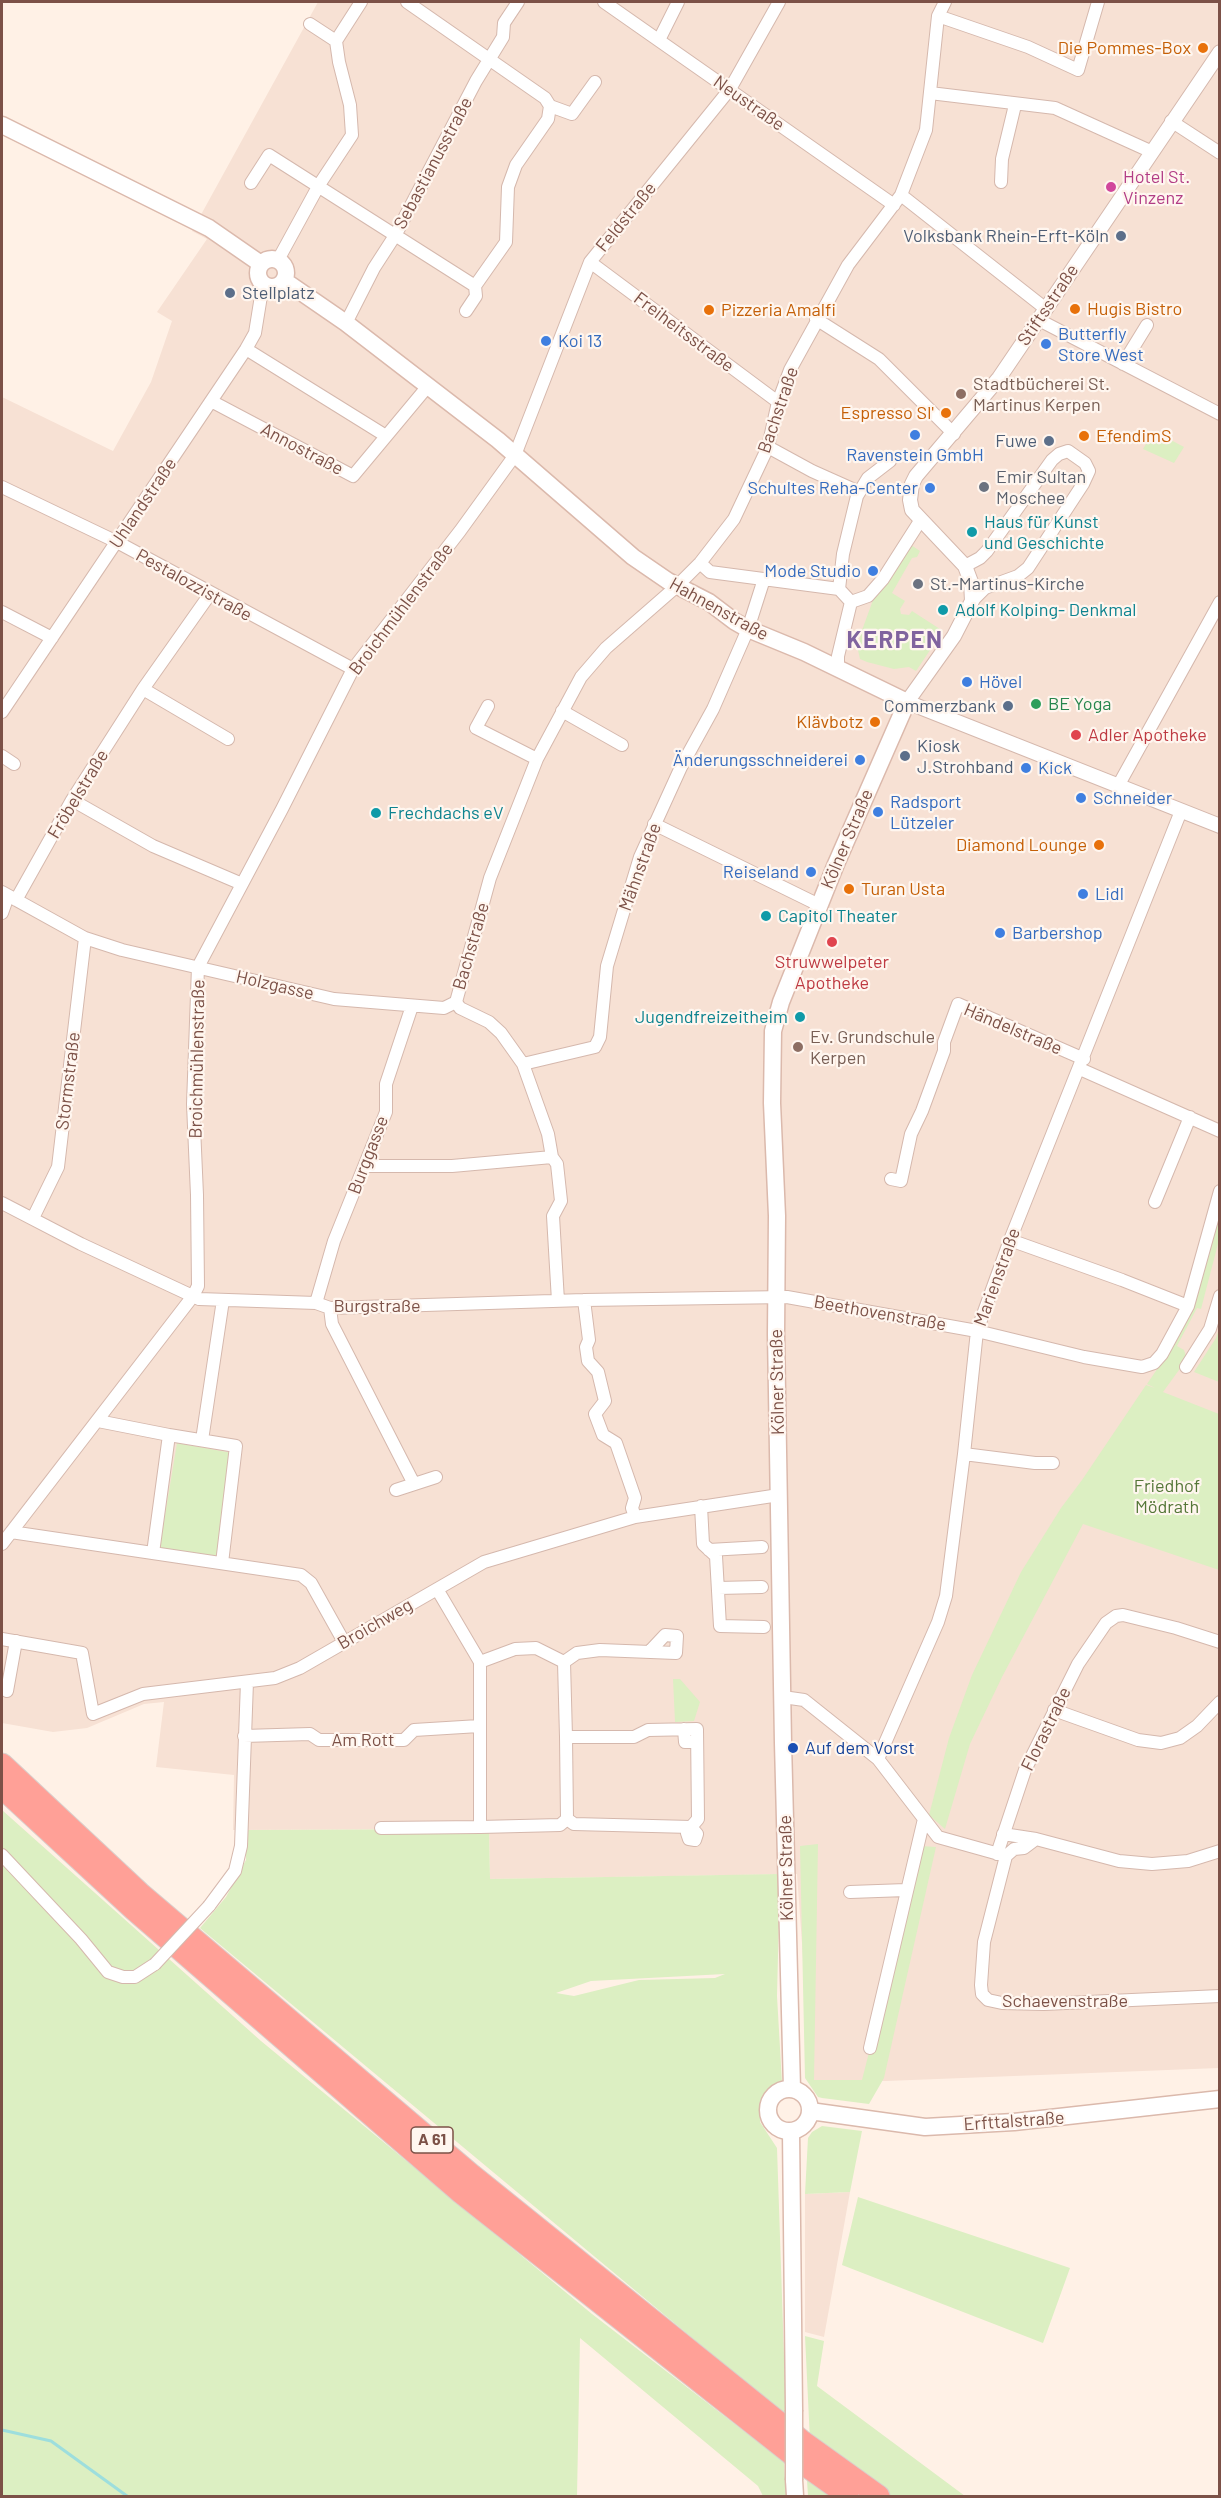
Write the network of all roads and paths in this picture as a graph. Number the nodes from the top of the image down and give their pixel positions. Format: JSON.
{"nodes":[{"id":1,"x":361,"y":2,"type":"edge"},
{"id":2,"x":408,"y":2,"type":"edge"},
{"id":3,"x":518,"y":2,"type":"edge"},
{"id":4,"x":604,"y":2,"type":"edge"},
{"id":5,"x":678,"y":2,"type":"edge"},
{"id":6,"x":778,"y":2,"type":"edge"},
{"id":7,"x":945,"y":2,"type":"edge"},
{"id":8,"x":1098,"y":2,"type":"edge"},
{"id":9,"x":938,"y":16,"type":"junction"},
{"id":10,"x":310,"y":24,"type":"dead end"},
{"id":11,"x":659,"y":40,"type":"junction"},
{"id":12,"x":336,"y":41,"type":"junction"},
{"id":13,"x":1220,"y":52,"type":"edge"},
{"id":14,"x":489,"y":59,"type":"junction"},
{"id":15,"x":595,"y":82,"type":"dead end"},
{"id":16,"x":730,"y":89,"type":"junction"},
{"id":17,"x":930,"y":93,"type":"junction"},
{"id":18,"x":1015,"y":105,"type":"junction"},
{"id":19,"x":550,"y":106,"type":"junction"},
{"id":20,"x":1171,"y":121,"type":"junction"},
{"id":21,"x":2,"y":125,"type":"edge"},
{"id":22,"x":1150,"y":151,"type":"junction"},
{"id":23,"x":1220,"y":153,"type":"edge"},
{"id":24,"x":1001,"y":182,"type":"dead end"},
{"id":25,"x":251,"y":183,"type":"dead end"},
{"id":26,"x":319,"y":185,"type":"junction"},
{"id":27,"x":898,"y":200,"type":"junction"},
{"id":28,"x":396,"y":234,"type":"junction"},
{"id":29,"x":270,"y":262,"type":"junction"},
{"id":30,"x":590,"y":262,"type":"junction"},
{"id":31,"x":285,"y":280,"type":"junction"},
{"id":32,"x":266,"y":286,"type":"junction"},
{"id":33,"x":475,"y":286,"type":"junction"},
{"id":34,"x":466,"y":311,"type":"dead end"},
{"id":35,"x":1042,"y":315,"type":"junction"},
{"id":36,"x":816,"y":319,"type":"junction"},
{"id":37,"x":346,"y":323,"type":"junction"},
{"id":38,"x":1147,"y":325,"type":"dead end"},
{"id":39,"x":246,"y":349,"type":"junction"},
{"id":40,"x":1123,"y":364,"type":"junction"},
{"id":41,"x":428,"y":386,"type":"junction"},
{"id":42,"x":212,"y":401,"type":"junction"},
{"id":43,"x":778,"y":402,"type":"junction"},
{"id":44,"x":1220,"y":414,"type":"edge"},
{"id":45,"x":954,"y":434,"type":"junction"},
{"id":46,"x":386,"y":436,"type":"junction"},
{"id":47,"x":768,"y":447,"type":"junction"},
{"id":48,"x":515,"y":454,"type":"junction"},
{"id":49,"x":890,"y":461,"type":"dead end"},
{"id":50,"x":2,"y":487,"type":"edge"},
{"id":51,"x":859,"y":492,"type":"junction"},
{"id":52,"x":920,"y":521,"type":"junction"},
{"id":53,"x":117,"y":543,"type":"junction"},
{"id":54,"x":700,"y":563,"type":"junction"},
{"id":55,"x":965,"y":566,"type":"junction"},
{"id":56,"x":764,"y":579,"type":"junction"},
{"id":57,"x":677,"y":586,"type":"junction"},
{"id":58,"x":839,"y":589,"type":"junction"},
{"id":59,"x":210,"y":594,"type":"junction"},
{"id":60,"x":972,"y":601,"type":"junction"},
{"id":61,"x":852,"y":602,"type":"junction"},
{"id":62,"x":1220,"y":602,"type":"edge"},
{"id":63,"x":2,"y":612,"type":"edge"},
{"id":64,"x":748,"y":629,"type":"junction"},
{"id":65,"x":52,"y":638,"type":"junction"},
{"id":66,"x":837,"y":668,"type":"junction"},
{"id":67,"x":353,"y":669,"type":"junction"},
{"id":68,"x":143,"y":689,"type":"junction"},
{"id":69,"x":907,"y":702,"type":"junction"},
{"id":70,"x":488,"y":706,"type":"dead end"},
{"id":71,"x":562,"y":711,"type":"junction"},
{"id":72,"x":2,"y":712,"type":"edge"},
{"id":73,"x":228,"y":739,"type":"dead end"},
{"id":74,"x":622,"y":745,"type":"dead end"},
{"id":75,"x":2,"y":756,"type":"edge"},
{"id":76,"x":537,"y":759,"type":"junction"},
{"id":77,"x":14,"y":764,"type":"dead end"},
{"id":78,"x":1118,"y":786,"type":"junction"},
{"id":79,"x":72,"y":800,"type":"junction"},
{"id":80,"x":1181,"y":811,"type":"junction"},
{"id":81,"x":654,"y":824,"type":"junction"},
{"id":82,"x":1220,"y":826,"type":"edge"},
{"id":83,"x":242,"y":884,"type":"junction"},
{"id":84,"x":9,"y":896,"type":"edge"},
{"id":85,"x":819,"y":905,"type":"junction"},
{"id":86,"x":2,"y":913,"type":"edge"},
{"id":87,"x":85,"y":938,"type":"junction"},
{"id":88,"x":198,"y":967,"type":"junction"},
{"id":89,"x":456,"y":1002,"type":"junction"},
{"id":90,"x":412,"y":1005,"type":"junction"},
{"id":91,"x":523,"y":1064,"type":"junction"},
{"id":92,"x":1082,"y":1064,"type":"junction"},
{"id":93,"x":1190,"y":1117,"type":"junction"},
{"id":94,"x":1220,"y":1131,"type":"edge"},
{"id":95,"x":552,"y":1157,"type":"junction"},
{"id":96,"x":365,"y":1166,"type":"junction"},
{"id":97,"x":891,"y":1179,"type":"dead end"},
{"id":98,"x":1220,"y":1191,"type":"edge"},
{"id":99,"x":1155,"y":1202,"type":"dead end"},
{"id":100,"x":2,"y":1203,"type":"edge"},
{"id":101,"x":33,"y":1218,"type":"junction"},
{"id":102,"x":1010,"y":1240,"type":"junction"},
{"id":103,"x":193,"y":1296,"type":"junction"},
{"id":104,"x":1220,"y":1296,"type":"edge"},
{"id":105,"x":776,"y":1298,"type":"junction"},
{"id":106,"x":223,"y":1300,"type":"junction"},
{"id":107,"x":584,"y":1300,"type":"junction"},
{"id":108,"x":558,"y":1301,"type":"junction"},
{"id":109,"x":316,"y":1303,"type":"junction"},
{"id":110,"x":1188,"y":1306,"type":"junction"},
{"id":111,"x":330,"y":1308,"type":"junction"},
{"id":112,"x":977,"y":1331,"type":"junction"},
{"id":113,"x":1186,"y":1367,"type":"dead end"},
{"id":114,"x":98,"y":1421,"type":"junction"},
{"id":115,"x":169,"y":1435,"type":"junction"},
{"id":116,"x":202,"y":1440,"type":"junction"},
{"id":117,"x":964,"y":1454,"type":"junction"},
{"id":118,"x":1053,"y":1463,"type":"dead end"},
{"id":119,"x":436,"y":1477,"type":"dead end"},
{"id":120,"x":414,"y":1484,"type":"junction"},
{"id":121,"x":396,"y":1490,"type":"dead end"},
{"id":122,"x":779,"y":1495,"type":"junction"},
{"id":123,"x":701,"y":1506,"type":"junction"},
{"id":124,"x":635,"y":1517,"type":"junction"},
{"id":125,"x":11,"y":1532,"type":"junction"},
{"id":126,"x":2,"y":1544,"type":"edge"},
{"id":127,"x":762,"y":1547,"type":"dead end"},
{"id":128,"x":709,"y":1550,"type":"junction"},
{"id":129,"x":153,"y":1553,"type":"junction"},
{"id":130,"x":222,"y":1563,"type":"junction"},
{"id":131,"x":762,"y":1587,"type":"dead end"},
{"id":132,"x":718,"y":1588,"type":"junction"},
{"id":133,"x":437,"y":1589,"type":"junction"},
{"id":134,"x":764,"y":1626,"type":"dead end"},
{"id":135,"x":2,"y":1639,"type":"edge"},
{"id":136,"x":16,"y":1641,"type":"junction"},
{"id":137,"x":344,"y":1642,"type":"junction"},
{"id":138,"x":1220,"y":1642,"type":"edge"},
{"id":139,"x":650,"y":1651,"type":"dead end"},
{"id":140,"x":480,"y":1662,"type":"junction"},
{"id":141,"x":564,"y":1662,"type":"junction"},
{"id":142,"x":247,"y":1682,"type":"junction"},
{"id":143,"x":7,"y":1690,"type":"dead end"},
{"id":144,"x":783,"y":1697,"type":"junction"},
{"id":145,"x":1220,"y":1702,"type":"edge"},
{"id":146,"x":1054,"y":1710,"type":"junction"},
{"id":147,"x":479,"y":1726,"type":"junction"},
{"id":148,"x":244,"y":1736,"type":"junction"},
{"id":149,"x":566,"y":1737,"type":"junction"},
{"id":150,"x":878,"y":1759,"type":"junction"},
{"id":151,"x":2,"y":1764,"type":"edge"},
{"id":152,"x":2,"y":1788,"type":"edge"},
{"id":153,"x":567,"y":1819,"type":"junction"},
{"id":154,"x":924,"y":1819,"type":"junction"},
{"id":155,"x":480,"y":1827,"type":"junction"},
{"id":156,"x":381,"y":1828,"type":"dead end"},
{"id":157,"x":1003,"y":1834,"type":"junction"},
{"id":158,"x":1036,"y":1839,"type":"junction"},
{"id":159,"x":1220,"y":1851,"type":"edge"},
{"id":160,"x":2,"y":1855,"type":"edge"},
{"id":161,"x":1001,"y":1855,"type":"junction"},
{"id":162,"x":906,"y":1890,"type":"junction"},
{"id":163,"x":850,"y":1892,"type":"dead end"},
{"id":164,"x":1220,"y":1996,"type":"edge"},
{"id":165,"x":870,"y":2048,"type":"dead end"},
{"id":166,"x":792,"y":2089,"type":"junction"},
{"id":167,"x":1220,"y":2099,"type":"edge"},
{"id":168,"x":810,"y":2111,"type":"junction"},
{"id":169,"x":791,"y":2131,"type":"junction"},
{"id":170,"x":795,"y":2488,"type":"edge"},
{"id":171,"x":848,"y":2496,"type":"edge"},
{"id":172,"x":879,"y":2496,"type":"edge"}],
"edges":[{"from":1,"to":12,"type":"street"},
{"from":2,"to":14,"type":"street"},
{"from":3,"to":14,"type":"street","name":"Sebastianusstraße"},
{"from":4,"to":11,"type":"street","name":"Neustraße"},
{"from":5,"to":11,"type":"street"},
{"from":6,"to":16,"type":"street","name":"Feldstraße"},
{"from":7,"to":9,"type":"street","name":"Bachstraße"},
{"from":8,"to":9,"type":"street"},
{"from":9,"to":17,"type":"street","name":"Bachstraße"},
{"from":10,"to":12,"type":"street"},
{"from":11,"to":16,"type":"street","name":"Neustraße"},
{"from":12,"to":26,"type":"street"},
{"from":13,"to":20,"type":"street","name":"Stiftsstraße"},
{"from":14,"to":19,"type":"street"},
{"from":14,"to":28,"type":"street","name":"Sebastianusstraße"},
{"from":15,"to":19,"type":"street"},
{"from":16,"to":27,"type":"street","name":"Neustraße"},
{"from":16,"to":30,"type":"street","name":"Feldstraße"},
{"from":17,"to":18,"type":"street"},
{"from":17,"to":27,"type":"street","name":"Bachstraße"},
{"from":18,"to":22,"type":"street"},
{"from":18,"to":24,"type":"street"},
{"from":19,"to":33,"type":"street"},
{"from":20,"to":22,"type":"street","name":"Stiftsstraße"},
{"from":20,"to":23,"type":"street"},
{"from":21,"to":29,"type":"main road"},
{"from":22,"to":35,"type":"street","name":"Stiftsstraße"},
{"from":25,"to":26,"type":"street"},
{"from":26,"to":28,"type":"street"},
{"from":26,"to":29,"type":"street"},
{"from":27,"to":35,"type":"street","name":"Neustraße"},
{"from":27,"to":36,"type":"street","name":"Bachstraße"},
{"from":28,"to":33,"type":"street"},
{"from":28,"to":37,"type":"street","name":"Sebastianusstraße"},
{"from":29,"to":31,"type":"main road"},
{"from":29,"to":32,"type":"main road"},
{"from":30,"to":43,"type":"street","name":"Freiheitsstraße"},
{"from":30,"to":48,"type":"street","name":"Feldstraße"},
{"from":31,"to":32,"type":"main road"},
{"from":31,"to":37,"type":"main road","name":"Hahnenstraße"},
{"from":32,"to":39,"type":"street","name":"Uhlandstraße"},
{"from":33,"to":34,"type":"street"},
{"from":35,"to":40,"type":"street","name":"Neustraße"},
{"from":35,"to":45,"type":"street","name":"Stiftsstraße"},
{"from":36,"to":43,"type":"street","name":"Bachstraße"},
{"from":36,"to":45,"type":"street"},
{"from":37,"to":41,"type":"main road","name":"Hahnenstraße"},
{"from":38,"to":40,"type":"street"},
{"from":39,"to":42,"type":"street","name":"Uhlandstraße"},
{"from":39,"to":46,"type":"street"},
{"from":40,"to":44,"type":"street","name":"Neustraße"},
{"from":41,"to":46,"type":"street","name":"Annostraße"},
{"from":41,"to":48,"type":"main road","name":"Hahnenstraße"},
{"from":42,"to":46,"type":"street","name":"Annostraße"},
{"from":42,"to":53,"type":"street","name":"Uhlandstraße"},
{"from":43,"to":47,"type":"street","name":"Bachstraße"},
{"from":45,"to":52,"type":"street","name":"Stiftsstraße"},
{"from":47,"to":51,"type":"street"},
{"from":47,"to":54,"type":"street","name":"Bachstraße"},
{"from":48,"to":57,"type":"main road","name":"Hahnenstraße"},
{"from":48,"to":67,"type":"street","name":"Broichmühlenstraße"},
{"from":49,"to":51,"type":"street"},
{"from":50,"to":53,"type":"street","name":"Pestalozzistraße"},
{"from":51,"to":58,"type":"street"},
{"from":52,"to":55,"type":"street","name":"Stiftsstraße"},
{"from":52,"to":61,"type":"street"},
{"from":53,"to":59,"type":"street","name":"Pestalozzistraße"},
{"from":53,"to":65,"type":"street","name":"Uhlandstraße"},
{"from":54,"to":56,"type":"street"},
{"from":54,"to":57,"type":"street","name":"Bachstraße"},
{"from":55,"to":60,"type":"street"},
{"from":55,"to":60,"type":"street"},
{"from":56,"to":58,"type":"street"},
{"from":56,"to":64,"type":"street","name":"Mähnstraße"},
{"from":57,"to":64,"type":"main road","name":"Hahnenstraße"},
{"from":57,"to":71,"type":"street","name":"Bachstraße"},
{"from":58,"to":61,"type":"street"},
{"from":59,"to":67,"type":"street","name":"Pestalozzistraße"},
{"from":59,"to":68,"type":"street","name":"Fröbelstraße"},
{"from":60,"to":69,"type":"street"},
{"from":61,"to":66,"type":"street"},
{"from":62,"to":78,"type":"street"},
{"from":63,"to":65,"type":"street"},
{"from":64,"to":66,"type":"main road","name":"Hahnenstraße"},
{"from":64,"to":81,"type":"street","name":"Mähnstraße"},
{"from":65,"to":72,"type":"street","name":"Uhlandstraße"},
{"from":66,"to":69,"type":"main road","name":"Hahnenstraße"},
{"from":67,"to":83,"type":"street","name":"Broichmühlenstraße"},
{"from":68,"to":73,"type":"street"},
{"from":68,"to":79,"type":"street","name":"Fröbelstraße"},
{"from":69,"to":78,"type":"street","name":"Hahnenstraße"},
{"from":69,"to":85,"type":"main road","name":"Kölner Straße"},
{"from":70,"to":76,"type":"street"},
{"from":71,"to":74,"type":"street"},
{"from":71,"to":76,"type":"street","name":"Bachstraße"},
{"from":75,"to":77,"type":"street"},
{"from":76,"to":89,"type":"street","name":"Bachstraße"},
{"from":78,"to":80,"type":"street","name":"Hahnenstraße"},
{"from":79,"to":83,"type":"street"},
{"from":79,"to":84,"type":"street","name":"Fröbelstraße"},
{"from":80,"to":82,"type":"street","name":"Hahnenstraße"},
{"from":80,"to":92,"type":"street","name":"Marienstraße"},
{"from":81,"to":85,"type":"street"},
{"from":81,"to":91,"type":"street","name":"Mähnstraße"},
{"from":83,"to":88,"type":"street","name":"Broichmühlenstraße"},
{"from":84,"to":86,"type":"street","name":"Fröbelstraße"},
{"from":84,"to":87,"type":"street","name":"Holzgasse"},
{"from":85,"to":105,"type":"main road","name":"Kölner Straße"},
{"from":87,"to":88,"type":"street","name":"Holzgasse"},
{"from":87,"to":101,"type":"street","name":"Stormstraße"},
{"from":88,"to":90,"type":"street","name":"Holzgasse"},
{"from":88,"to":103,"type":"street","name":"Broichmühlenstraße"},
{"from":89,"to":90,"type":"street","name":"Holzgasse"},
{"from":89,"to":91,"type":"street","name":"Bachstraße"},
{"from":90,"to":96,"type":"street","name":"Burggasse"},
{"from":91,"to":95,"type":"street","name":"Bachstraße"},
{"from":92,"to":93,"type":"street"},
{"from":92,"to":97,"type":"street","name":"Händelstraße"},
{"from":92,"to":102,"type":"street","name":"Marienstraße"},
{"from":93,"to":94,"type":"street"},
{"from":93,"to":99,"type":"street"},
{"from":95,"to":96,"type":"street"},
{"from":95,"to":108,"type":"street","name":"Bachstraße"},
{"from":96,"to":109,"type":"street","name":"Burggasse"},
{"from":98,"to":110,"type":"street","name":"Beethovenstraße"},
{"from":100,"to":101,"type":"street","name":"Burgstraße"},
{"from":101,"to":103,"type":"street","name":"Burgstraße"},
{"from":102,"to":110,"type":"street"},
{"from":102,"to":112,"type":"street","name":"Marienstraße"},
{"from":103,"to":106,"type":"street","name":"Burgstraße"},
{"from":103,"to":114,"type":"street","name":"Broichmühlenstraße"},
{"from":104,"to":113,"type":"street"},
{"from":105,"to":107,"type":"street","name":"Burgstraße"},
{"from":105,"to":112,"type":"street","name":"Beethovenstraße"},
{"from":105,"to":122,"type":"main road","name":"Kölner Straße"},
{"from":106,"to":109,"type":"street","name":"Burgstraße"},
{"from":106,"to":116,"type":"street"},
{"from":107,"to":108,"type":"street","name":"Burgstraße"},
{"from":107,"to":124,"type":"street"},
{"from":108,"to":111,"type":"street","name":"Burgstraße"},
{"from":109,"to":111,"type":"street","name":"Burgstraße"},
{"from":110,"to":112,"type":"street","name":"Beethovenstraße"},
{"from":111,"to":120,"type":"street"},
{"from":112,"to":117,"type":"street","name":"Marienstraße"},
{"from":114,"to":115,"type":"street"},
{"from":114,"to":125,"type":"street","name":"Broichmühlenstraße"},
{"from":115,"to":116,"type":"street"},
{"from":115,"to":129,"type":"street"},
{"from":116,"to":130,"type":"street"},
{"from":117,"to":118,"type":"street"},
{"from":117,"to":150,"type":"street","name":"Marienstraße"},
{"from":119,"to":120,"type":"street"},
{"from":120,"to":121,"type":"street"},
{"from":122,"to":123,"type":"street","name":"Broichweg"},
{"from":122,"to":144,"type":"main road","name":"Kölner Straße"},
{"from":123,"to":124,"type":"street","name":"Broichweg"},
{"from":123,"to":128,"type":"street"},
{"from":124,"to":133,"type":"street","name":"Broichweg"},
{"from":125,"to":126,"type":"street","name":"Broichmühlenstraße"},
{"from":125,"to":129,"type":"street"},
{"from":127,"to":128,"type":"street"},
{"from":128,"to":132,"type":"street"},
{"from":129,"to":130,"type":"street"},
{"from":130,"to":137,"type":"street"},
{"from":131,"to":132,"type":"street"},
{"from":132,"to":134,"type":"street"},
{"from":133,"to":137,"type":"street","name":"Broichweg"},
{"from":133,"to":140,"type":"street"},
{"from":135,"to":136,"type":"street","name":"Broichweg"},
{"from":136,"to":142,"type":"street","name":"Broichweg"},
{"from":136,"to":143,"type":"street"},
{"from":137,"to":142,"type":"street","name":"Broichweg"},
{"from":138,"to":146,"type":"street","name":"Florastraße"},
{"from":139,"to":141,"type":"street"},
{"from":140,"to":141,"type":"street"},
{"from":140,"to":147,"type":"street"},
{"from":141,"to":149,"type":"street"},
{"from":142,"to":148,"type":"street"},
{"from":144,"to":150,"type":"street"},
{"from":144,"to":166,"type":"main road","name":"Kölner Straße"},
{"from":145,"to":146,"type":"street"},
{"from":146,"to":157,"type":"street","name":"Florastraße"},
{"from":147,"to":148,"type":"street","name":"Am Rott"},
{"from":147,"to":155,"type":"street"},
{"from":148,"to":160,"type":"street","bridge":true},
{"from":149,"to":153,"type":"street"},
{"from":149,"to":153,"type":"street"},
{"from":150,"to":154,"type":"street"},
{"from":151,"to":172,"type":"highway","number":"A 61"},
{"from":152,"to":171,"type":"highway","number":"A 61"},
{"from":153,"to":155,"type":"street"},
{"from":154,"to":161,"type":"street"},
{"from":154,"to":162,"type":"street"},
{"from":155,"to":156,"type":"street"},
{"from":157,"to":158,"type":"street"},
{"from":157,"to":161,"type":"street","name":"Florastraße"},
{"from":158,"to":159,"type":"street"},
{"from":158,"to":161,"type":"street"},
{"from":161,"to":164,"type":"street","name":"Schaevenstraße"},
{"from":162,"to":163,"type":"street"},
{"from":162,"to":165,"type":"street"},
{"from":166,"to":168,"type":"main road"},
{"from":166,"to":169,"type":"main road"},
{"from":167,"to":168,"type":"main road","name":"Erfttalstraße"},
{"from":168,"to":169,"type":"main road"},
{"from":169,"to":170,"type":"main road","bridge":true}]}
